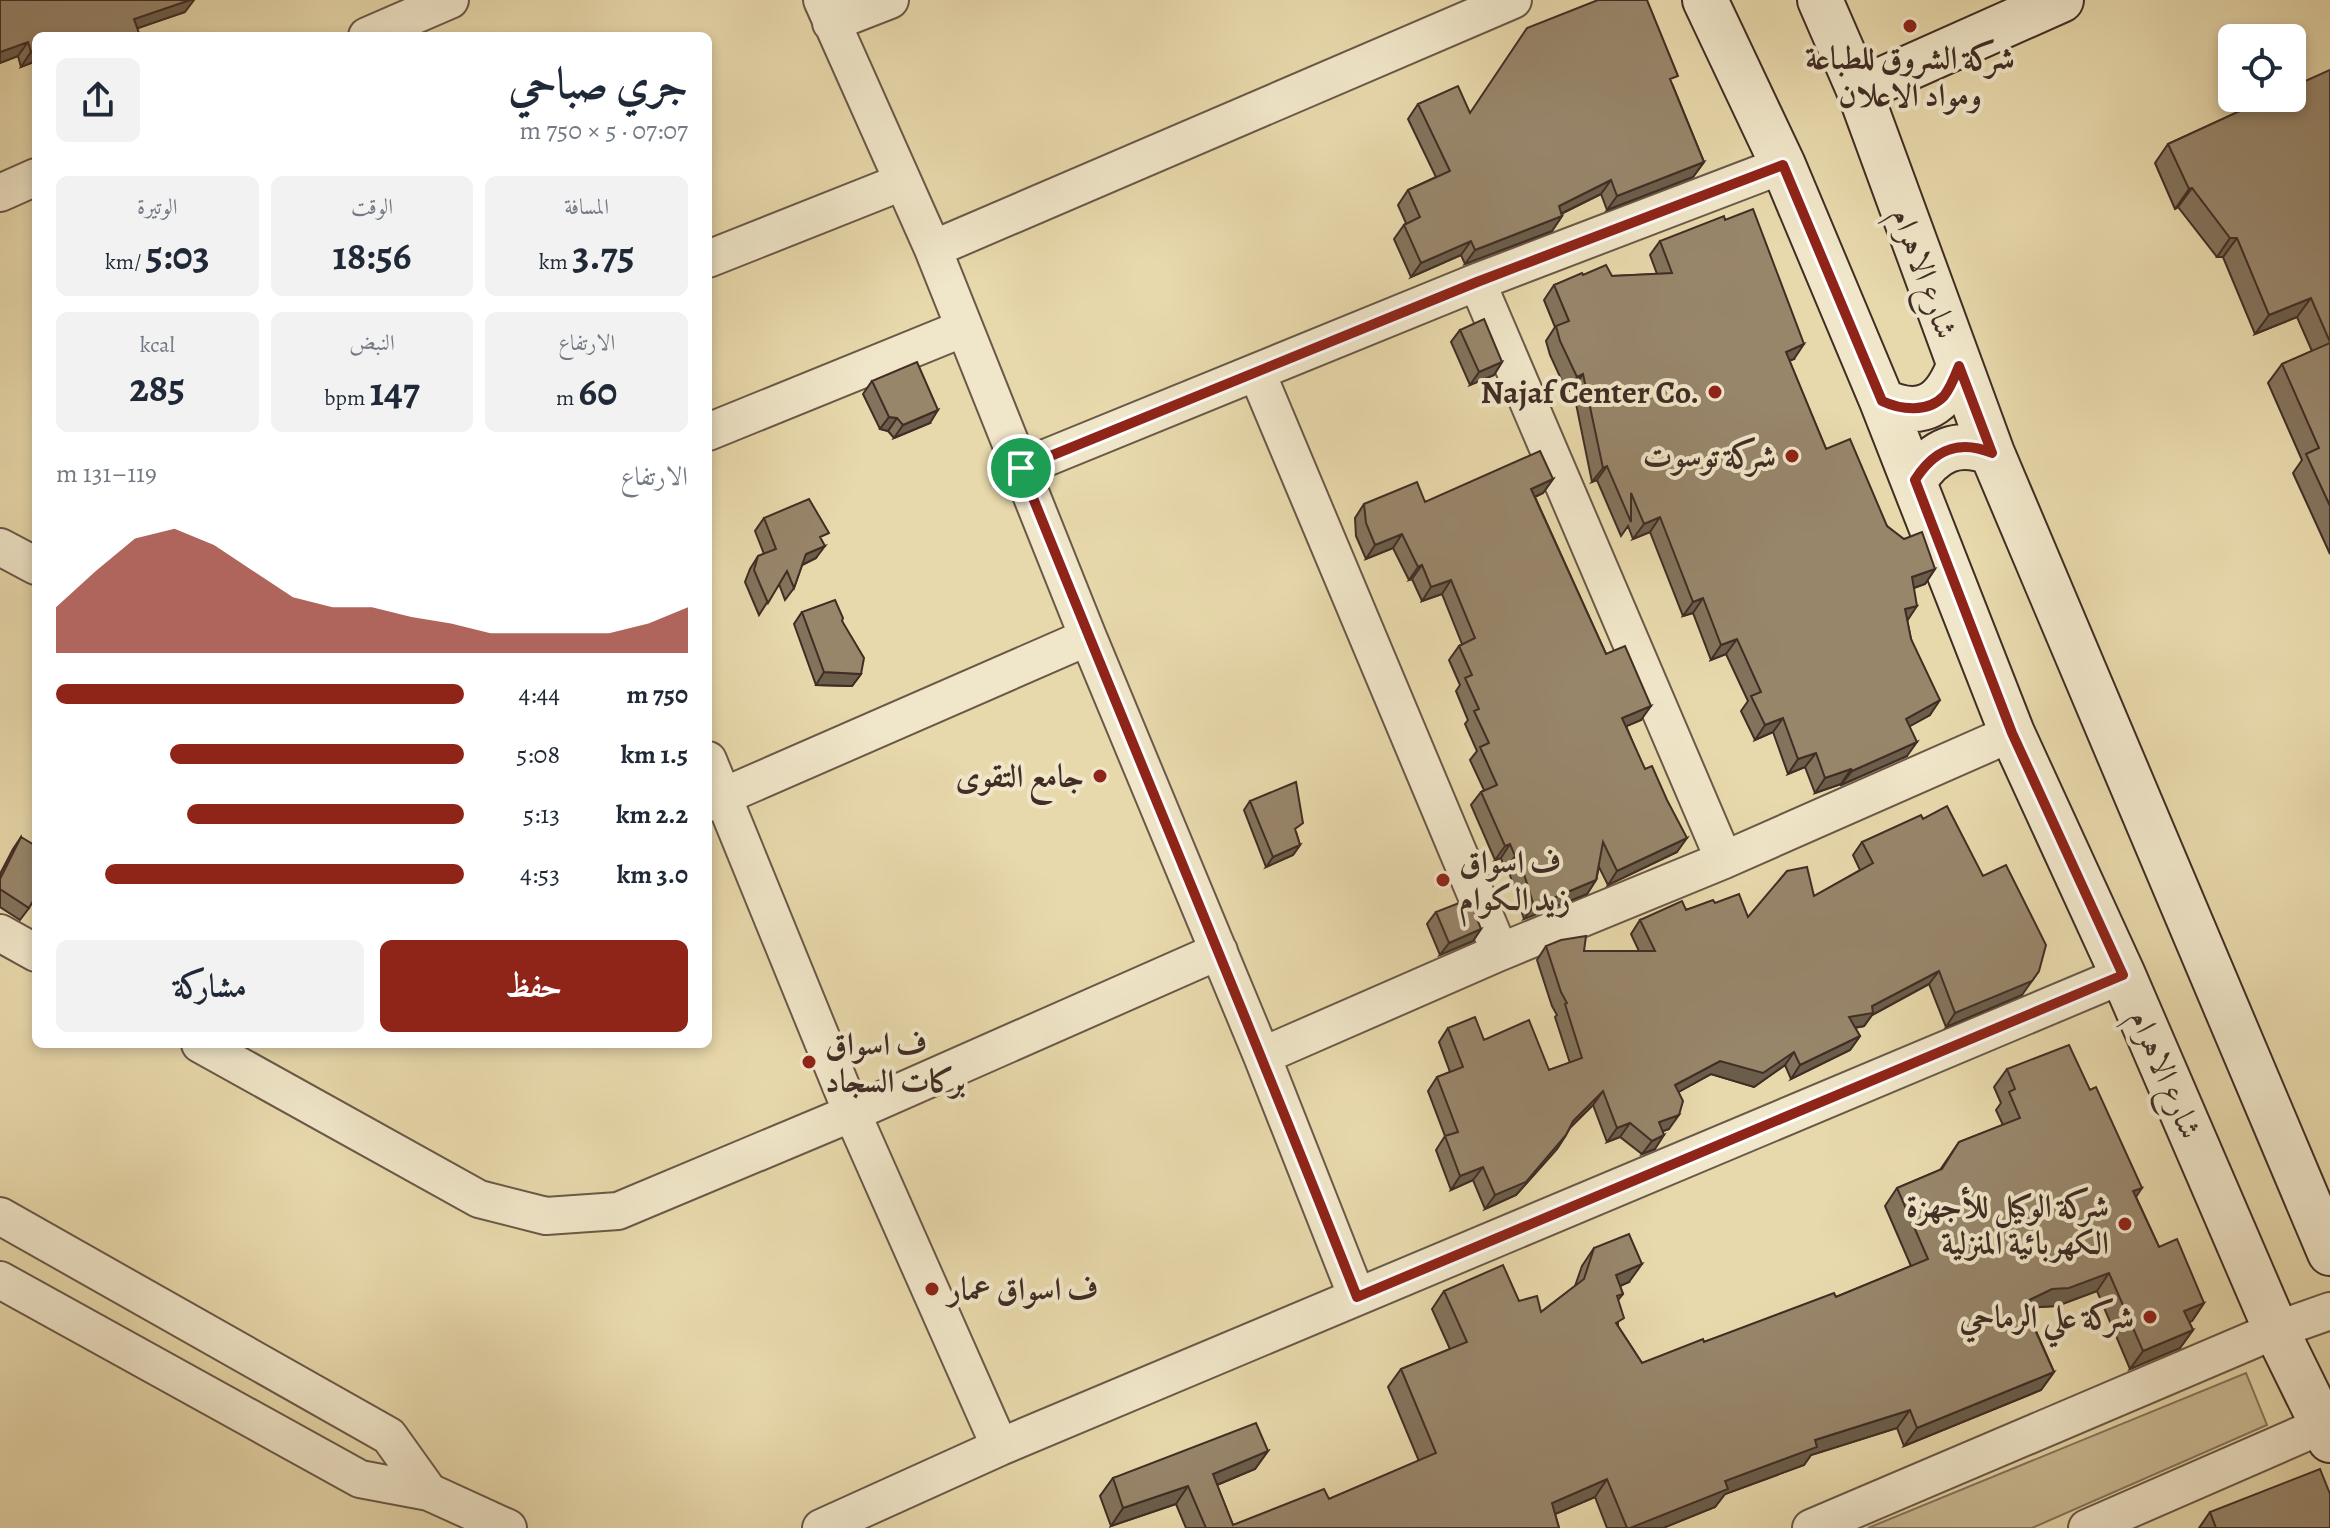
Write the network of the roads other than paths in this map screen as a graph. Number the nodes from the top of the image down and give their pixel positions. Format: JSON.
{"nodes":[{"id":1,"x":450,"y":0,"type":"edge"},
{"id":2,"x":890,"y":0,"type":"edge"},
{"id":3,"x":1513,"y":0,"type":"edge"},
{"id":4,"x":1705,"y":0,"type":"edge"},
{"id":5,"x":1820,"y":0,"type":"edge"},
{"id":6,"x":2061,"y":0,"type":"edge"},
{"id":7,"x":827,"y":11,"type":"edge"},
{"id":8,"x":383,"y":24,"type":"edge"},
{"id":9,"x":1859,"y":90,"type":"junction"},
{"id":10,"x":1783,"y":165,"type":"junction"},
{"id":11,"x":32,"y":179,"type":"edge"},
{"id":12,"x":902,"y":182,"type":"junction"},
{"id":13,"x":0,"y":193,"type":"edge"},
{"id":14,"x":933,"y":249,"type":"junction"},
{"id":15,"x":712,"y":257,"type":"edge"},
{"id":16,"x":1477,"y":282,"type":"junction"},
{"id":17,"x":964,"y":328,"type":"junction"},
{"id":18,"x":1959,"y":366,"type":"junction"},
{"id":19,"x":1257,"y":373,"type":"junction"},
{"id":20,"x":1882,"y":401,"type":"junction"},
{"id":21,"x":712,"y":430,"type":"edge"},
{"id":22,"x":1992,"y":453,"type":"junction"},
{"id":23,"x":1021,"y":468,"type":"junction"},
{"id":24,"x":1915,"y":480,"type":"junction"},
{"id":25,"x":0,"y":547,"type":"edge"},
{"id":26,"x":32,"y":564,"type":"edge"},
{"id":27,"x":1088,"y":637,"type":"junction"},
{"id":28,"x":2012,"y":733,"type":"junction"},
{"id":29,"x":712,"y":780,"type":"edge"},
{"id":30,"x":716,"y":800,"type":"edge"},
{"id":31,"x":1724,"y":860,"type":"junction"},
{"id":32,"x":0,"y":933,"type":"edge"},
{"id":33,"x":32,"y":951,"type":"edge"},
{"id":34,"x":1219,"y":951,"type":"junction"},
{"id":35,"x":1500,"y":952,"type":"junction"},
{"id":36,"x":2123,"y":975,"type":"junction"},
{"id":37,"x":207,"y":1048,"type":"edge"},
{"id":38,"x":1262,"y":1056,"type":"junction"},
{"id":39,"x":852,"y":1113,"type":"junction"},
{"id":40,"x":0,"y":1216,"type":"edge"},
{"id":41,"x":2330,"y":1253,"type":"edge"},
{"id":42,"x":0,"y":1280,"type":"edge"},
{"id":43,"x":1357,"y":1297,"type":"junction"},
{"id":44,"x":2330,"y":1311,"type":"edge"},
{"id":45,"x":2276,"y":1330,"type":"junction"},
{"id":46,"x":2327,"y":1429,"type":"edge"},
{"id":47,"x":1000,"y":1447,"type":"junction"},
{"id":48,"x":429,"y":1492,"type":"junction"},
{"id":49,"x":508,"y":1528,"type":"edge"},
{"id":50,"x":821,"y":1528,"type":"edge"},
{"id":51,"x":1811,"y":1528,"type":"edge"},
{"id":52,"x":2087,"y":1528,"type":"edge"}],
"edges":[{"from":1,"to":8,"type":"street"},
{"from":2,"to":7,"type":"street"},
{"from":3,"to":14,"type":"street"},
{"from":4,"to":10,"type":"main road","name":"شارع الاهرام"},
{"from":5,"to":9,"type":"main road","name":"شارع الاهرام"},
{"from":6,"to":9,"type":"main road"},
{"from":7,"to":12,"type":"street"},
{"from":9,"to":18,"type":"main road","name":"شارع الاهرام"},
{"from":10,"to":16,"type":"street"},
{"from":10,"to":20,"type":"main road","name":"شارع الاهرام"},
{"from":11,"to":13,"type":"street"},
{"from":12,"to":14,"type":"street"},
{"from":12,"to":15,"type":"street"},
{"from":14,"to":17,"type":"street"},
{"from":16,"to":19,"type":"street"},
{"from":16,"to":31,"type":"street"},
{"from":17,"to":21,"type":"street"},
{"from":17,"to":23,"type":"street"},
{"from":18,"to":20,"type":"main road"},
{"from":18,"to":22,"type":"main road","name":"شارع الاهرام"},
{"from":19,"to":23,"type":"street"},
{"from":19,"to":35,"type":"street"},
{"from":20,"to":24,"type":"main road","name":"شارع الاهرام"},
{"from":22,"to":24,"type":"main road"},
{"from":22,"to":41,"type":"main road","name":"شارع الاهرام"},
{"from":23,"to":27,"type":"street"},
{"from":24,"to":28,"type":"main road","name":"شارع الاهرام"},
{"from":25,"to":26,"type":"street"},
{"from":27,"to":30,"type":"street"},
{"from":27,"to":34,"type":"street"},
{"from":28,"to":31,"type":"street"},
{"from":28,"to":36,"type":"main road","name":"شارع الاهرام"},
{"from":29,"to":30,"type":"street"},
{"from":30,"to":39,"type":"street"},
{"from":31,"to":35,"type":"street"},
{"from":32,"to":33,"type":"street"},
{"from":34,"to":38,"type":"street"},
{"from":34,"to":39,"type":"street"},
{"from":35,"to":38,"type":"street"},
{"from":36,"to":43,"type":"street"},
{"from":36,"to":45,"type":"main road","name":"شارع الاهرام"},
{"from":37,"to":39,"type":"street"},
{"from":38,"to":43,"type":"street"},
{"from":39,"to":47,"type":"street"},
{"from":40,"to":48,"type":"street"},
{"from":42,"to":48,"type":"street"},
{"from":43,"to":47,"type":"street"},
{"from":44,"to":45,"type":"street"},
{"from":45,"to":46,"type":"main road","name":"شارع الاهرام"},
{"from":45,"to":51,"type":"street"},
{"from":46,"to":52,"type":"street"},
{"from":47,"to":50,"type":"street"},
{"from":48,"to":49,"type":"street"}]}
